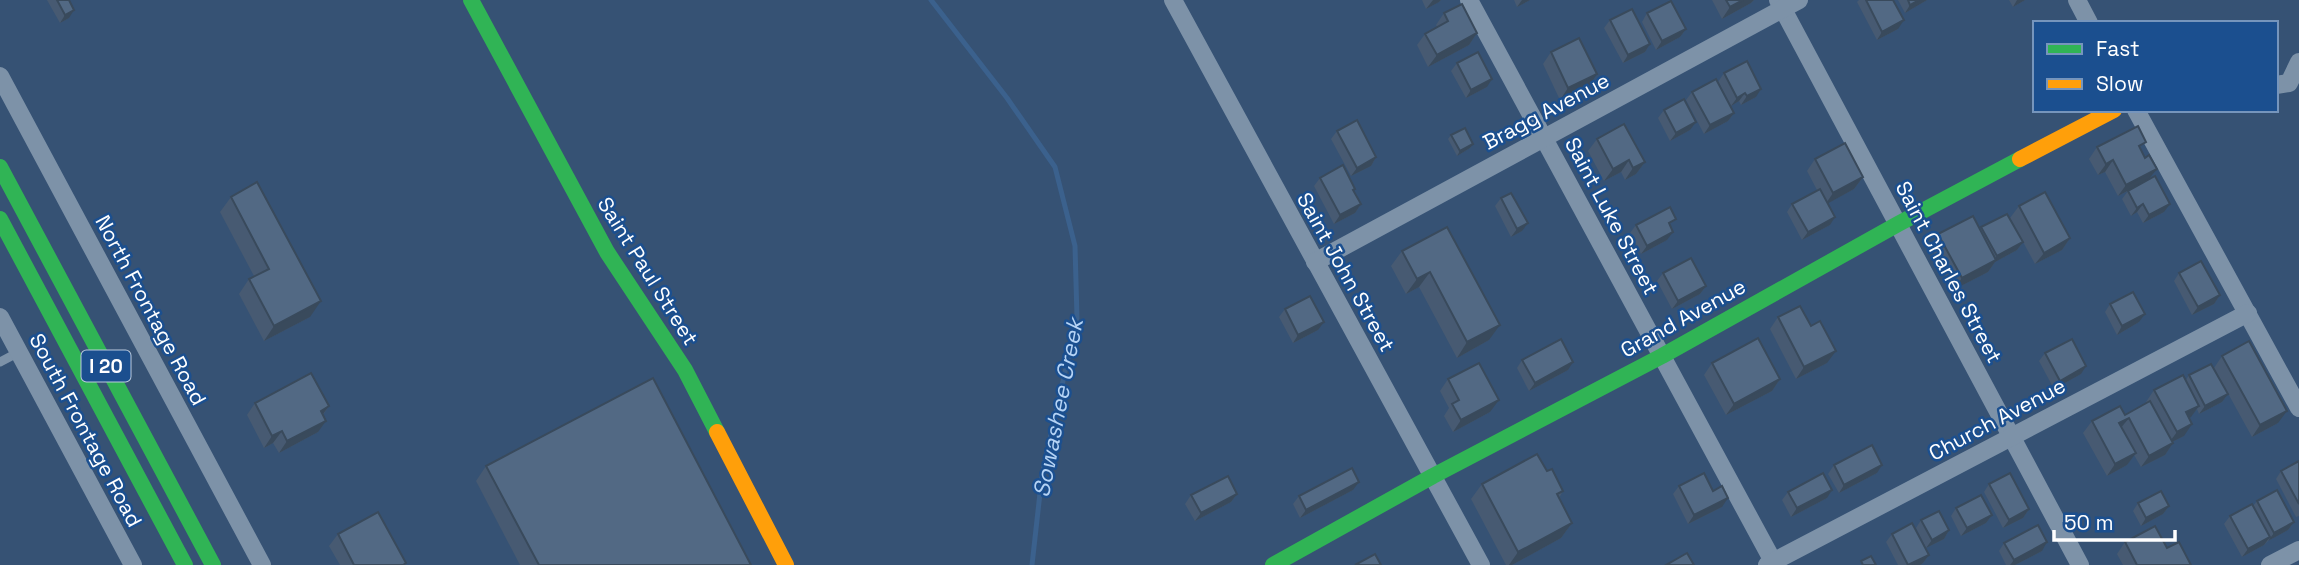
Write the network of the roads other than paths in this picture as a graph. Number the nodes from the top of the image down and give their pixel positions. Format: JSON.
{"nodes":[{"id":1,"x":471,"y":0,"type":"edge"},
{"id":2,"x":1172,"y":0,"type":"edge"},
{"id":3,"x":1469,"y":0,"type":"edge"},
{"id":4,"x":1799,"y":0,"type":"edge"},
{"id":5,"x":2077,"y":0,"type":"edge"},
{"id":6,"x":1780,"y":4,"type":"edge"},
{"id":7,"x":2088,"y":21,"type":"edge"},
{"id":8,"x":2299,"y":62,"type":"edge"},
{"id":9,"x":0,"y":76,"type":"edge"},
{"id":10,"x":2288,"y":85,"type":"edge"},
{"id":11,"x":2110,"y":112,"type":"edge"},
{"id":12,"x":2137,"y":112,"type":"edge"},
{"id":13,"x":1544,"y":137,"type":"junction"},
{"id":14,"x":0,"y":167,"type":"edge"},
{"id":15,"x":0,"y":219,"type":"edge"},
{"id":16,"x":1898,"y":224,"type":"junction"},
{"id":17,"x":1315,"y":262,"type":"junction"},
{"id":18,"x":2248,"y":313,"type":"junction"},
{"id":19,"x":0,"y":317,"type":"edge"},
{"id":20,"x":19,"y":352,"type":"junction"},
{"id":21,"x":1662,"y":356,"type":"junction"},
{"id":22,"x":0,"y":362,"type":"edge"},
{"id":23,"x":2299,"y":408,"type":"edge"},
{"id":24,"x":2011,"y":438,"type":"junction"},
{"id":25,"x":1433,"y":476,"type":"junction"},
{"id":26,"x":2299,"y":550,"type":"edge"},
{"id":27,"x":130,"y":564,"type":"edge"},
{"id":28,"x":1772,"y":564,"type":"edge"},
{"id":29,"x":185,"y":565,"type":"edge"},
{"id":30,"x":213,"y":565,"type":"edge"},
{"id":31,"x":261,"y":565,"type":"edge"},
{"id":32,"x":786,"y":565,"type":"edge"},
{"id":33,"x":1273,"y":565,"type":"edge"},
{"id":34,"x":1481,"y":565,"type":"edge"},
{"id":35,"x":2080,"y":565,"type":"edge"},
{"id":36,"x":2270,"y":565,"type":"edge"}],
"edges":[{"from":1,"to":32,"type":"main road","name":"Saint Paul Street"},
{"from":2,"to":17,"type":"street","name":"Saint John Street"},
{"from":3,"to":13,"type":"street","name":"Saint Luke Street"},
{"from":4,"to":6,"type":"street","name":"Bragg Avenue"},
{"from":5,"to":7,"type":"street"},
{"from":6,"to":13,"type":"street","name":"Bragg Avenue"},
{"from":6,"to":16,"type":"street","name":"Saint Charles Street"},
{"from":8,"to":10,"type":"street"},
{"from":9,"to":31,"type":"street","name":"North Frontage Road"},
{"from":11,"to":16,"type":"main road","name":"Grand Avenue"},
{"from":12,"to":18,"type":"street"},
{"from":13,"to":17,"type":"street","name":"Bragg Avenue"},
{"from":13,"to":21,"type":"street","name":"Saint Luke Street"},
{"from":14,"to":30,"type":"main road","number":"I 20"},
{"from":15,"to":29,"type":"main road","number":"I 20"},
{"from":16,"to":21,"type":"main road","name":"Grand Avenue"},
{"from":16,"to":24,"type":"street","name":"Saint Charles Street"},
{"from":17,"to":25,"type":"street","name":"Saint John Street"},
{"from":18,"to":23,"type":"street"},
{"from":18,"to":24,"type":"street","name":"Church Avenue"},
{"from":19,"to":20,"type":"street","name":"South Frontage Road"},
{"from":20,"to":22,"type":"lane"},
{"from":20,"to":27,"type":"street","name":"South Frontage Road"},
{"from":21,"to":25,"type":"main road","name":"Grand Avenue"},
{"from":21,"to":28,"type":"street","name":"Saint Luke Street"},
{"from":24,"to":28,"type":"street","name":"Church Avenue"},
{"from":24,"to":35,"type":"street","name":"Saint Charles Street"},
{"from":25,"to":33,"type":"main road","name":"Grand Avenue"},
{"from":25,"to":34,"type":"street","name":"Saint John Street"},
{"from":26,"to":36,"type":"street"}]}
